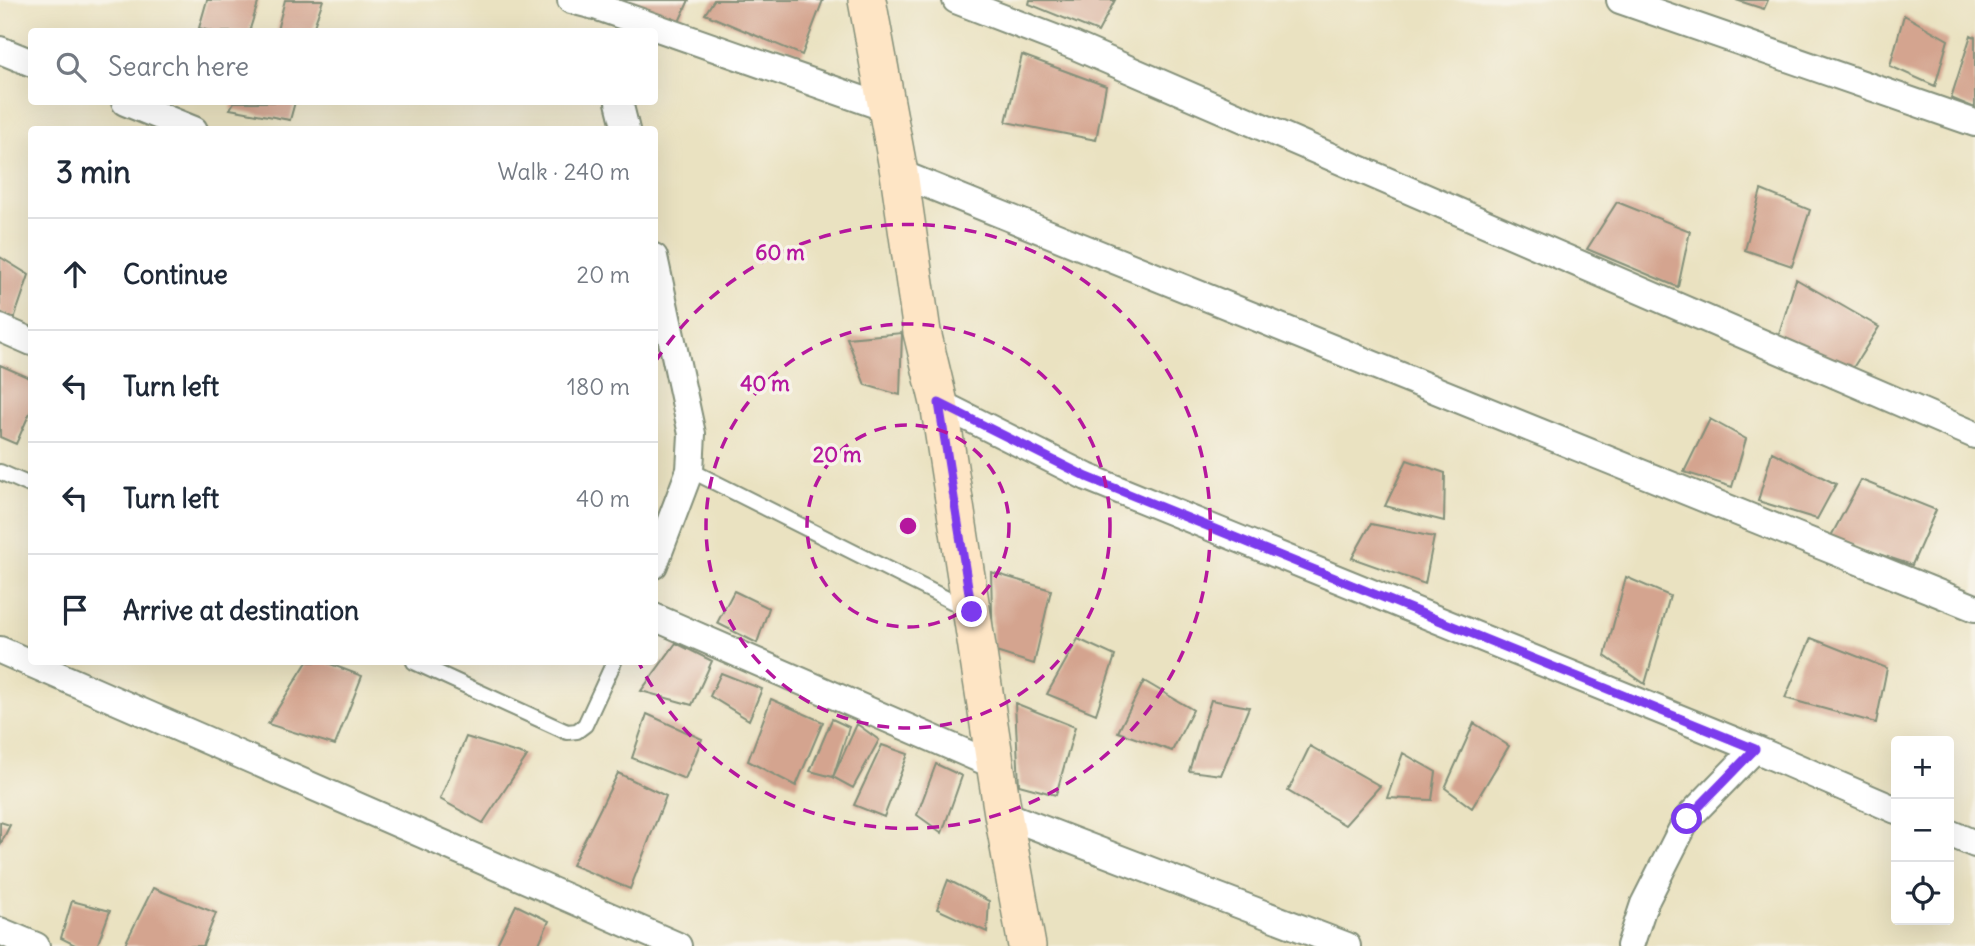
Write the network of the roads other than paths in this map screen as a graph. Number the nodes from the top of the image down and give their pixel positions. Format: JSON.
{"nodes":[{"id":1,"x":570,"y":0,"type":"edge"},
{"id":2,"x":867,"y":0,"type":"edge"},
{"id":3,"x":956,"y":0,"type":"edge"},
{"id":4,"x":1620,"y":0,"type":"edge"},
{"id":5,"x":601,"y":19,"type":"edge"},
{"id":6,"x":630,"y":28,"type":"edge"},
{"id":7,"x":658,"y":37,"type":"edge"},
{"id":8,"x":0,"y":50,"type":"edge"},
{"id":9,"x":28,"y":61,"type":"edge"},
{"id":10,"x":132,"y":105,"type":"edge"},
{"id":11,"x":621,"y":105,"type":"edge"},
{"id":12,"x":886,"y":108,"type":"junction"},
{"id":13,"x":1975,"y":123,"type":"edge"},
{"id":14,"x":184,"y":126,"type":"edge"},
{"id":15,"x":625,"y":126,"type":"edge"},
{"id":16,"x":899,"y":173,"type":"junction"},
{"id":17,"x":658,"y":290,"type":"edge"},
{"id":18,"x":661,"y":315,"type":"edge"},
{"id":19,"x":0,"y":328,"type":"edge"},
{"id":20,"x":28,"y":340,"type":"edge"},
{"id":21,"x":939,"y":403,"type":"junction"},
{"id":22,"x":1975,"y":435,"type":"edge"},
{"id":23,"x":690,"y":470,"type":"junction"},
{"id":24,"x":0,"y":472,"type":"edge"},
{"id":25,"x":28,"y":484,"type":"edge"},
{"id":26,"x":658,"y":554,"type":"edge"},
{"id":27,"x":1975,"y":608,"type":"edge"},
{"id":28,"x":972,"y":612,"type":"junction"},
{"id":29,"x":658,"y":619,"type":"edge"},
{"id":30,"x":0,"y":650,"type":"edge"},
{"id":31,"x":28,"y":662,"type":"edge"},
{"id":32,"x":34,"y":665,"type":"edge"},
{"id":33,"x":421,"y":665,"type":"edge"},
{"id":34,"x":613,"y":665,"type":"edge"},
{"id":35,"x":1755,"y":749,"type":"junction"},
{"id":36,"x":996,"y":766,"type":"junction"},
{"id":37,"x":1891,"y":808,"type":"edge"},
{"id":38,"x":1003,"y":814,"type":"junction"},
{"id":39,"x":1954,"y":835,"type":"edge"},
{"id":40,"x":1975,"y":844,"type":"edge"},
{"id":41,"x":0,"y":931,"type":"edge"},
{"id":42,"x":36,"y":946,"type":"edge"},
{"id":43,"x":678,"y":946,"type":"edge"},
{"id":44,"x":1027,"y":946,"type":"edge"},
{"id":45,"x":1347,"y":946,"type":"edge"},
{"id":46,"x":1630,"y":946,"type":"edge"}],
"edges":[{"from":1,"to":5,"type":"street"},
{"from":2,"to":12,"type":"main road"},
{"from":3,"to":22,"type":"street"},
{"from":4,"to":13,"type":"street"},
{"from":5,"to":6,"type":"street"},
{"from":7,"to":12,"type":"street"},
{"from":8,"to":9,"type":"street"},
{"from":10,"to":14,"type":"street"},
{"from":11,"to":15,"type":"street"},
{"from":12,"to":16,"type":"main road"},
{"from":16,"to":21,"type":"main road"},
{"from":16,"to":27,"type":"street"},
{"from":17,"to":18,"type":"street"},
{"from":18,"to":23,"type":"street"},
{"from":19,"to":20,"type":"street"},
{"from":21,"to":28,"type":"main road"},
{"from":21,"to":35,"type":"street"},
{"from":23,"to":26,"type":"street"},
{"from":23,"to":28,"type":"lane"},
{"from":24,"to":25,"type":"lane"},
{"from":28,"to":36,"type":"main road"},
{"from":29,"to":36,"type":"street"},
{"from":30,"to":31,"type":"street"},
{"from":32,"to":43,"type":"street"},
{"from":33,"to":34,"type":"lane"},
{"from":35,"to":37,"type":"street"},
{"from":35,"to":46,"type":"street"},
{"from":36,"to":38,"type":"main road"},
{"from":38,"to":44,"type":"main road"},
{"from":38,"to":45,"type":"street"},
{"from":39,"to":40,"type":"street"},
{"from":41,"to":42,"type":"street"}]}
